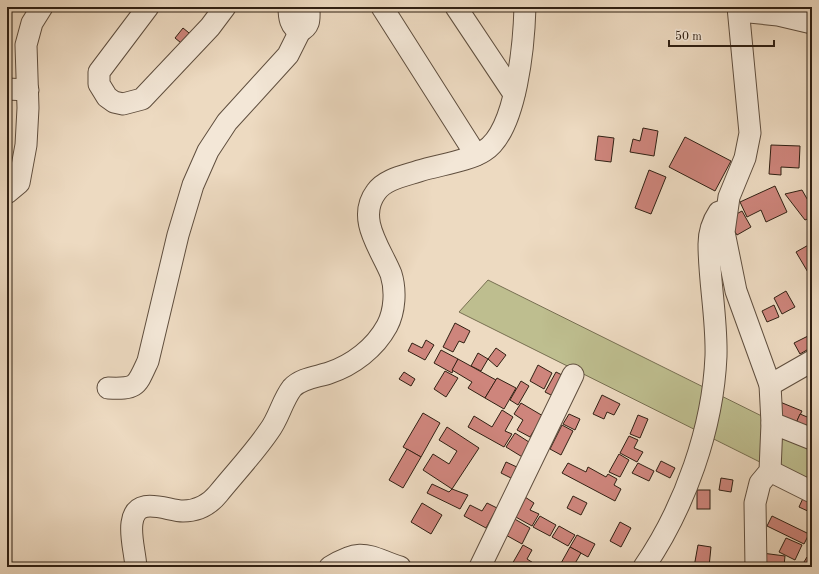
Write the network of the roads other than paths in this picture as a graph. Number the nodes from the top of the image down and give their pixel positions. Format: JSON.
{"nodes":[{"id":1,"x":42,"y":7,"type":"edge"},
{"id":2,"x":148,"y":7,"type":"edge"},
{"id":3,"x":225,"y":7,"type":"edge"},
{"id":4,"x":289,"y":7,"type":"edge"},
{"id":5,"x":309,"y":7,"type":"edge"},
{"id":6,"x":382,"y":7,"type":"edge"},
{"id":7,"x":456,"y":7,"type":"edge"},
{"id":8,"x":525,"y":7,"type":"edge"},
{"id":9,"x":738,"y":9,"type":"edge"},
{"id":10,"x":812,"y":23,"type":"edge"},
{"id":11,"x":300,"y":31,"type":"junction"},
{"id":12,"x":7,"y":89,"type":"edge"},
{"id":13,"x":28,"y":90,"type":"junction"},
{"id":14,"x":514,"y":94,"type":"junction"},
{"id":15,"x":476,"y":155,"type":"junction"},
{"id":16,"x":7,"y":193,"type":"edge"},
{"id":17,"x":729,"y":197,"type":"junction"},
{"id":18,"x":812,"y":361,"type":"edge"},
{"id":19,"x":573,"y":375,"type":"dead end"},
{"id":20,"x":770,"y":385,"type":"junction"},
{"id":21,"x":108,"y":388,"type":"dead end"},
{"id":22,"x":772,"y":422,"type":"junction"},
{"id":23,"x":812,"y":439,"type":"edge"},
{"id":24,"x":770,"y":471,"type":"junction"},
{"id":25,"x":812,"y":492,"type":"edge"},
{"id":26,"x":136,"y":567,"type":"edge"},
{"id":27,"x":330,"y":567,"type":"edge"},
{"id":28,"x":400,"y":567,"type":"edge"},
{"id":29,"x":480,"y":567,"type":"edge"},
{"id":30,"x":644,"y":567,"type":"edge"},
{"id":31,"x":756,"y":567,"type":"edge"}],
"edges":[{"from":1,"to":13,"type":"street"},
{"from":2,"to":3,"type":"street"},
{"from":4,"to":11,"type":"street"},
{"from":5,"to":11,"type":"street"},
{"from":6,"to":15,"type":"street"},
{"from":7,"to":14,"type":"street"},
{"from":8,"to":14,"type":"street"},
{"from":9,"to":10,"type":"street"},
{"from":9,"to":17,"type":"street"},
{"from":11,"to":21,"type":"street"},
{"from":12,"to":13,"type":"street"},
{"from":13,"to":16,"type":"street"},
{"from":14,"to":15,"type":"street"},
{"from":15,"to":26,"type":"street"},
{"from":17,"to":20,"type":"street"},
{"from":17,"to":30,"type":"street"},
{"from":18,"to":20,"type":"street"},
{"from":19,"to":29,"type":"street"},
{"from":20,"to":22,"type":"street"},
{"from":22,"to":23,"type":"street"},
{"from":22,"to":24,"type":"street"},
{"from":24,"to":25,"type":"street"},
{"from":24,"to":31,"type":"street"},
{"from":27,"to":28,"type":"street"}]}
